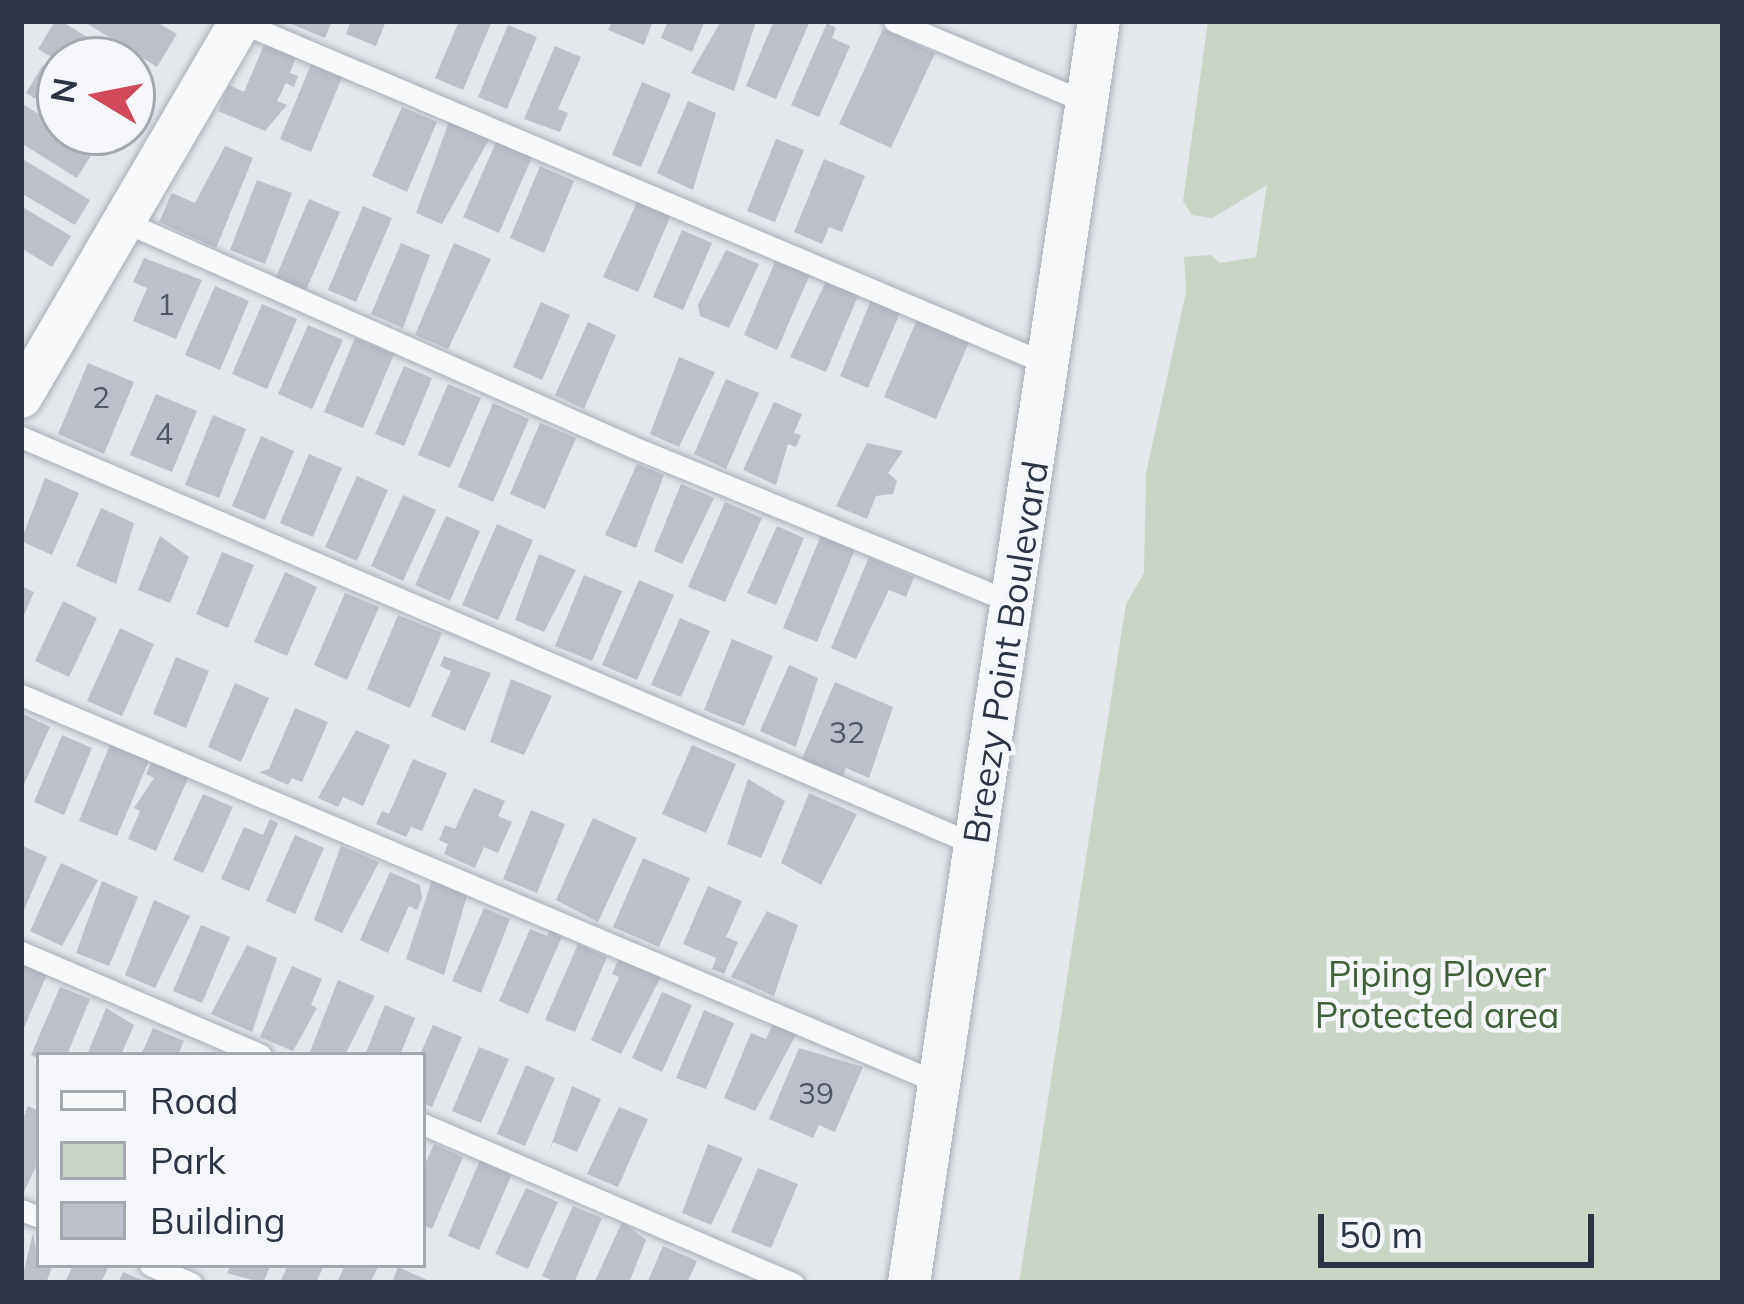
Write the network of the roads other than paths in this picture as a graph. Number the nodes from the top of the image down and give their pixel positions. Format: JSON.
{"nodes":[{"id":1,"x":241,"y":21,"type":"edge"},
{"id":2,"x":893,"y":21,"type":"edge"},
{"id":3,"x":1099,"y":21,"type":"edge"},
{"id":4,"x":1088,"y":103,"type":"junction"},
{"id":5,"x":125,"y":222,"type":"junction"},
{"id":6,"x":1050,"y":364,"type":"junction"},
{"id":7,"x":21,"y":397,"type":"edge"},
{"id":8,"x":21,"y":437,"type":"edge"},
{"id":9,"x":1014,"y":603,"type":"junction"},
{"id":10,"x":21,"y":695,"type":"edge"},
{"id":11,"x":976,"y":844,"type":"junction"},
{"id":12,"x":21,"y":952,"type":"edge"},
{"id":13,"x":254,"y":1052,"type":"edge"},
{"id":14,"x":939,"y":1084,"type":"junction"},
{"id":15,"x":426,"y":1125,"type":"edge"},
{"id":16,"x":157,"y":1268,"type":"edge"},
{"id":17,"x":191,"y":1283,"type":"edge"},
{"id":18,"x":794,"y":1283,"type":"edge"},
{"id":19,"x":909,"y":1283,"type":"edge"}],
"edges":[{"from":1,"to":5,"type":"street"},
{"from":1,"to":6,"type":"lane"},
{"from":2,"to":4,"type":"lane"},
{"from":3,"to":4,"type":"street","name":"Breezy Point Boulevard"},
{"from":4,"to":6,"type":"street","name":"Breezy Point Boulevard"},
{"from":5,"to":7,"type":"street"},
{"from":5,"to":9,"type":"lane"},
{"from":6,"to":9,"type":"street","name":"Breezy Point Boulevard"},
{"from":8,"to":11,"type":"lane"},
{"from":9,"to":11,"type":"street","name":"Breezy Point Boulevard"},
{"from":10,"to":14,"type":"lane"},
{"from":11,"to":14,"type":"street","name":"Breezy Point Boulevard"},
{"from":12,"to":13,"type":"lane"},
{"from":14,"to":19,"type":"street","name":"Breezy Point Boulevard"},
{"from":15,"to":18,"type":"lane"},
{"from":16,"to":17,"type":"lane"}]}
